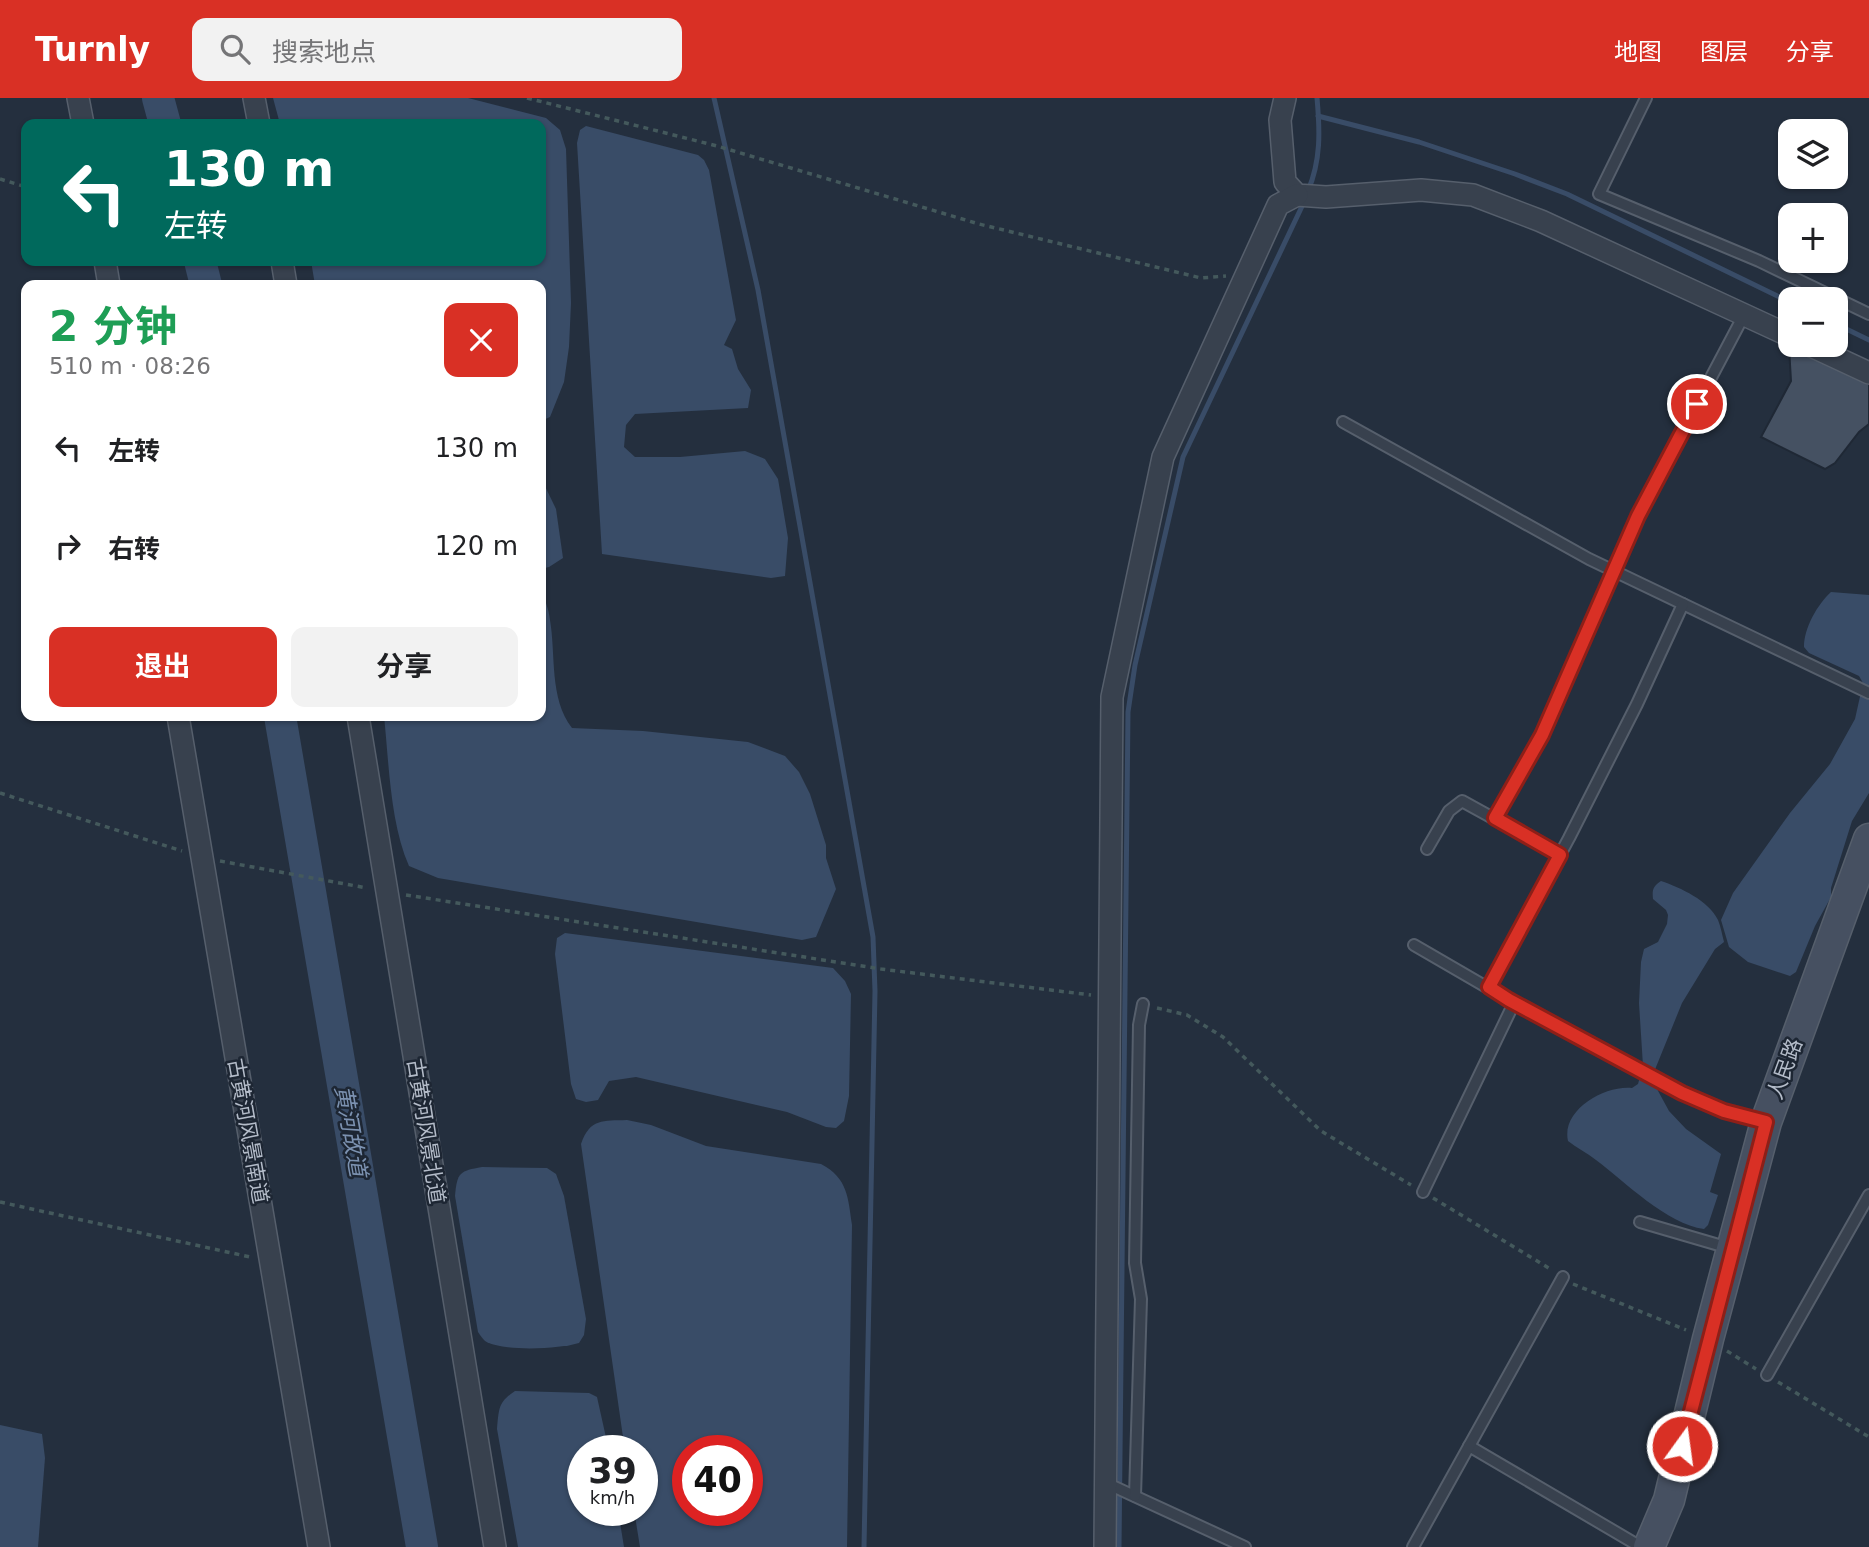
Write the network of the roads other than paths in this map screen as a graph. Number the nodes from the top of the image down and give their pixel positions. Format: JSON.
{"nodes":[{"id":1,"x":78,"y":98,"type":"edge"},
{"id":2,"x":254,"y":98,"type":"edge"},
{"id":3,"x":1285,"y":98,"type":"edge"},
{"id":4,"x":1646,"y":98,"type":"edge"},
{"id":5,"x":82,"y":119,"type":"edge"},
{"id":6,"x":258,"y":119,"type":"edge"},
{"id":7,"x":1304,"y":195,"type":"junction"},
{"id":8,"x":1869,"y":314,"type":"edge"},
{"id":9,"x":1744,"y":315,"type":"junction"},
{"id":10,"x":1778,"y":331,"type":"edge"},
{"id":11,"x":1835,"y":357,"type":"edge"},
{"id":12,"x":1869,"y":373,"type":"edge"},
{"id":13,"x":1343,"y":422,"type":"dead end"},
{"id":14,"x":1613,"y":570,"type":"junction"},
{"id":15,"x":1682,"y":604,"type":"junction"},
{"id":16,"x":1869,"y":693,"type":"edge"},
{"id":17,"x":179,"y":721,"type":"edge"},
{"id":18,"x":359,"y":721,"type":"edge"},
{"id":19,"x":1495,"y":818,"type":"junction"},
{"id":20,"x":1869,"y":839,"type":"edge"},
{"id":21,"x":1427,"y":849,"type":"dead end"},
{"id":22,"x":1560,"y":855,"type":"junction"},
{"id":23,"x":1414,"y":945,"type":"dead end"},
{"id":24,"x":1489,"y":987,"type":"junction"},
{"id":25,"x":1514,"y":1003,"type":"junction"},
{"id":26,"x":1143,"y":1004,"type":"road end"},
{"id":27,"x":1766,"y":1122,"type":"junction"},
{"id":28,"x":1423,"y":1192,"type":"road end"},
{"id":29,"x":1869,"y":1195,"type":"edge"},
{"id":30,"x":1640,"y":1223,"type":"dead end"},
{"id":31,"x":1732,"y":1249,"type":"junction"},
{"id":32,"x":1563,"y":1277,"type":"road end"},
{"id":33,"x":1767,"y":1375,"type":"road end"},
{"id":34,"x":1469,"y":1446,"type":"junction"},
{"id":35,"x":1108,"y":1484,"type":"junction"},
{"id":36,"x":1131,"y":1494,"type":"junction"},
{"id":37,"x":319,"y":1547,"type":"edge"},
{"id":38,"x":495,"y":1547,"type":"edge"},
{"id":39,"x":1105,"y":1547,"type":"edge"},
{"id":40,"x":1245,"y":1547,"type":"edge"},
{"id":41,"x":1413,"y":1547,"type":"edge"},
{"id":42,"x":1641,"y":1547,"type":"edge"},
{"id":43,"x":1649,"y":1547,"type":"edge"}],
"edges":[{"from":1,"to":5,"type":"street"},
{"from":2,"to":6,"type":"street"},
{"from":3,"to":7,"type":"street"},
{"from":4,"to":8,"type":"lane"},
{"from":7,"to":9,"type":"street"},
{"from":7,"to":35,"type":"street"},
{"from":9,"to":10,"type":"street"},
{"from":9,"to":14,"type":"lane"},
{"from":11,"to":12,"type":"street"},
{"from":13,"to":14,"type":"lane"},
{"from":14,"to":15,"type":"lane"},
{"from":14,"to":19,"type":"lane"},
{"from":15,"to":16,"type":"lane"},
{"from":15,"to":22,"type":"lane"},
{"from":17,"to":37,"type":"street","name":"古黄河风景南道"},
{"from":18,"to":38,"type":"street","name":"古黄河风景北道"},
{"from":19,"to":21,"type":"lane"},
{"from":19,"to":22,"type":"lane"},
{"from":20,"to":27,"type":"street","name":"人民路"},
{"from":22,"to":24,"type":"lane"},
{"from":23,"to":24,"type":"lane"},
{"from":24,"to":25,"type":"lane"},
{"from":25,"to":27,"type":"lane"},
{"from":25,"to":28,"type":"lane"},
{"from":26,"to":36,"type":"lane"},
{"from":27,"to":31,"type":"street","name":"人民路"},
{"from":29,"to":33,"type":"lane"},
{"from":30,"to":31,"type":"lane"},
{"from":31,"to":43,"type":"street","name":"人民路"},
{"from":32,"to":34,"type":"lane"},
{"from":34,"to":41,"type":"lane"},
{"from":34,"to":42,"type":"lane"},
{"from":35,"to":36,"type":"lane"},
{"from":35,"to":39,"type":"street"},
{"from":36,"to":40,"type":"lane"}]}
